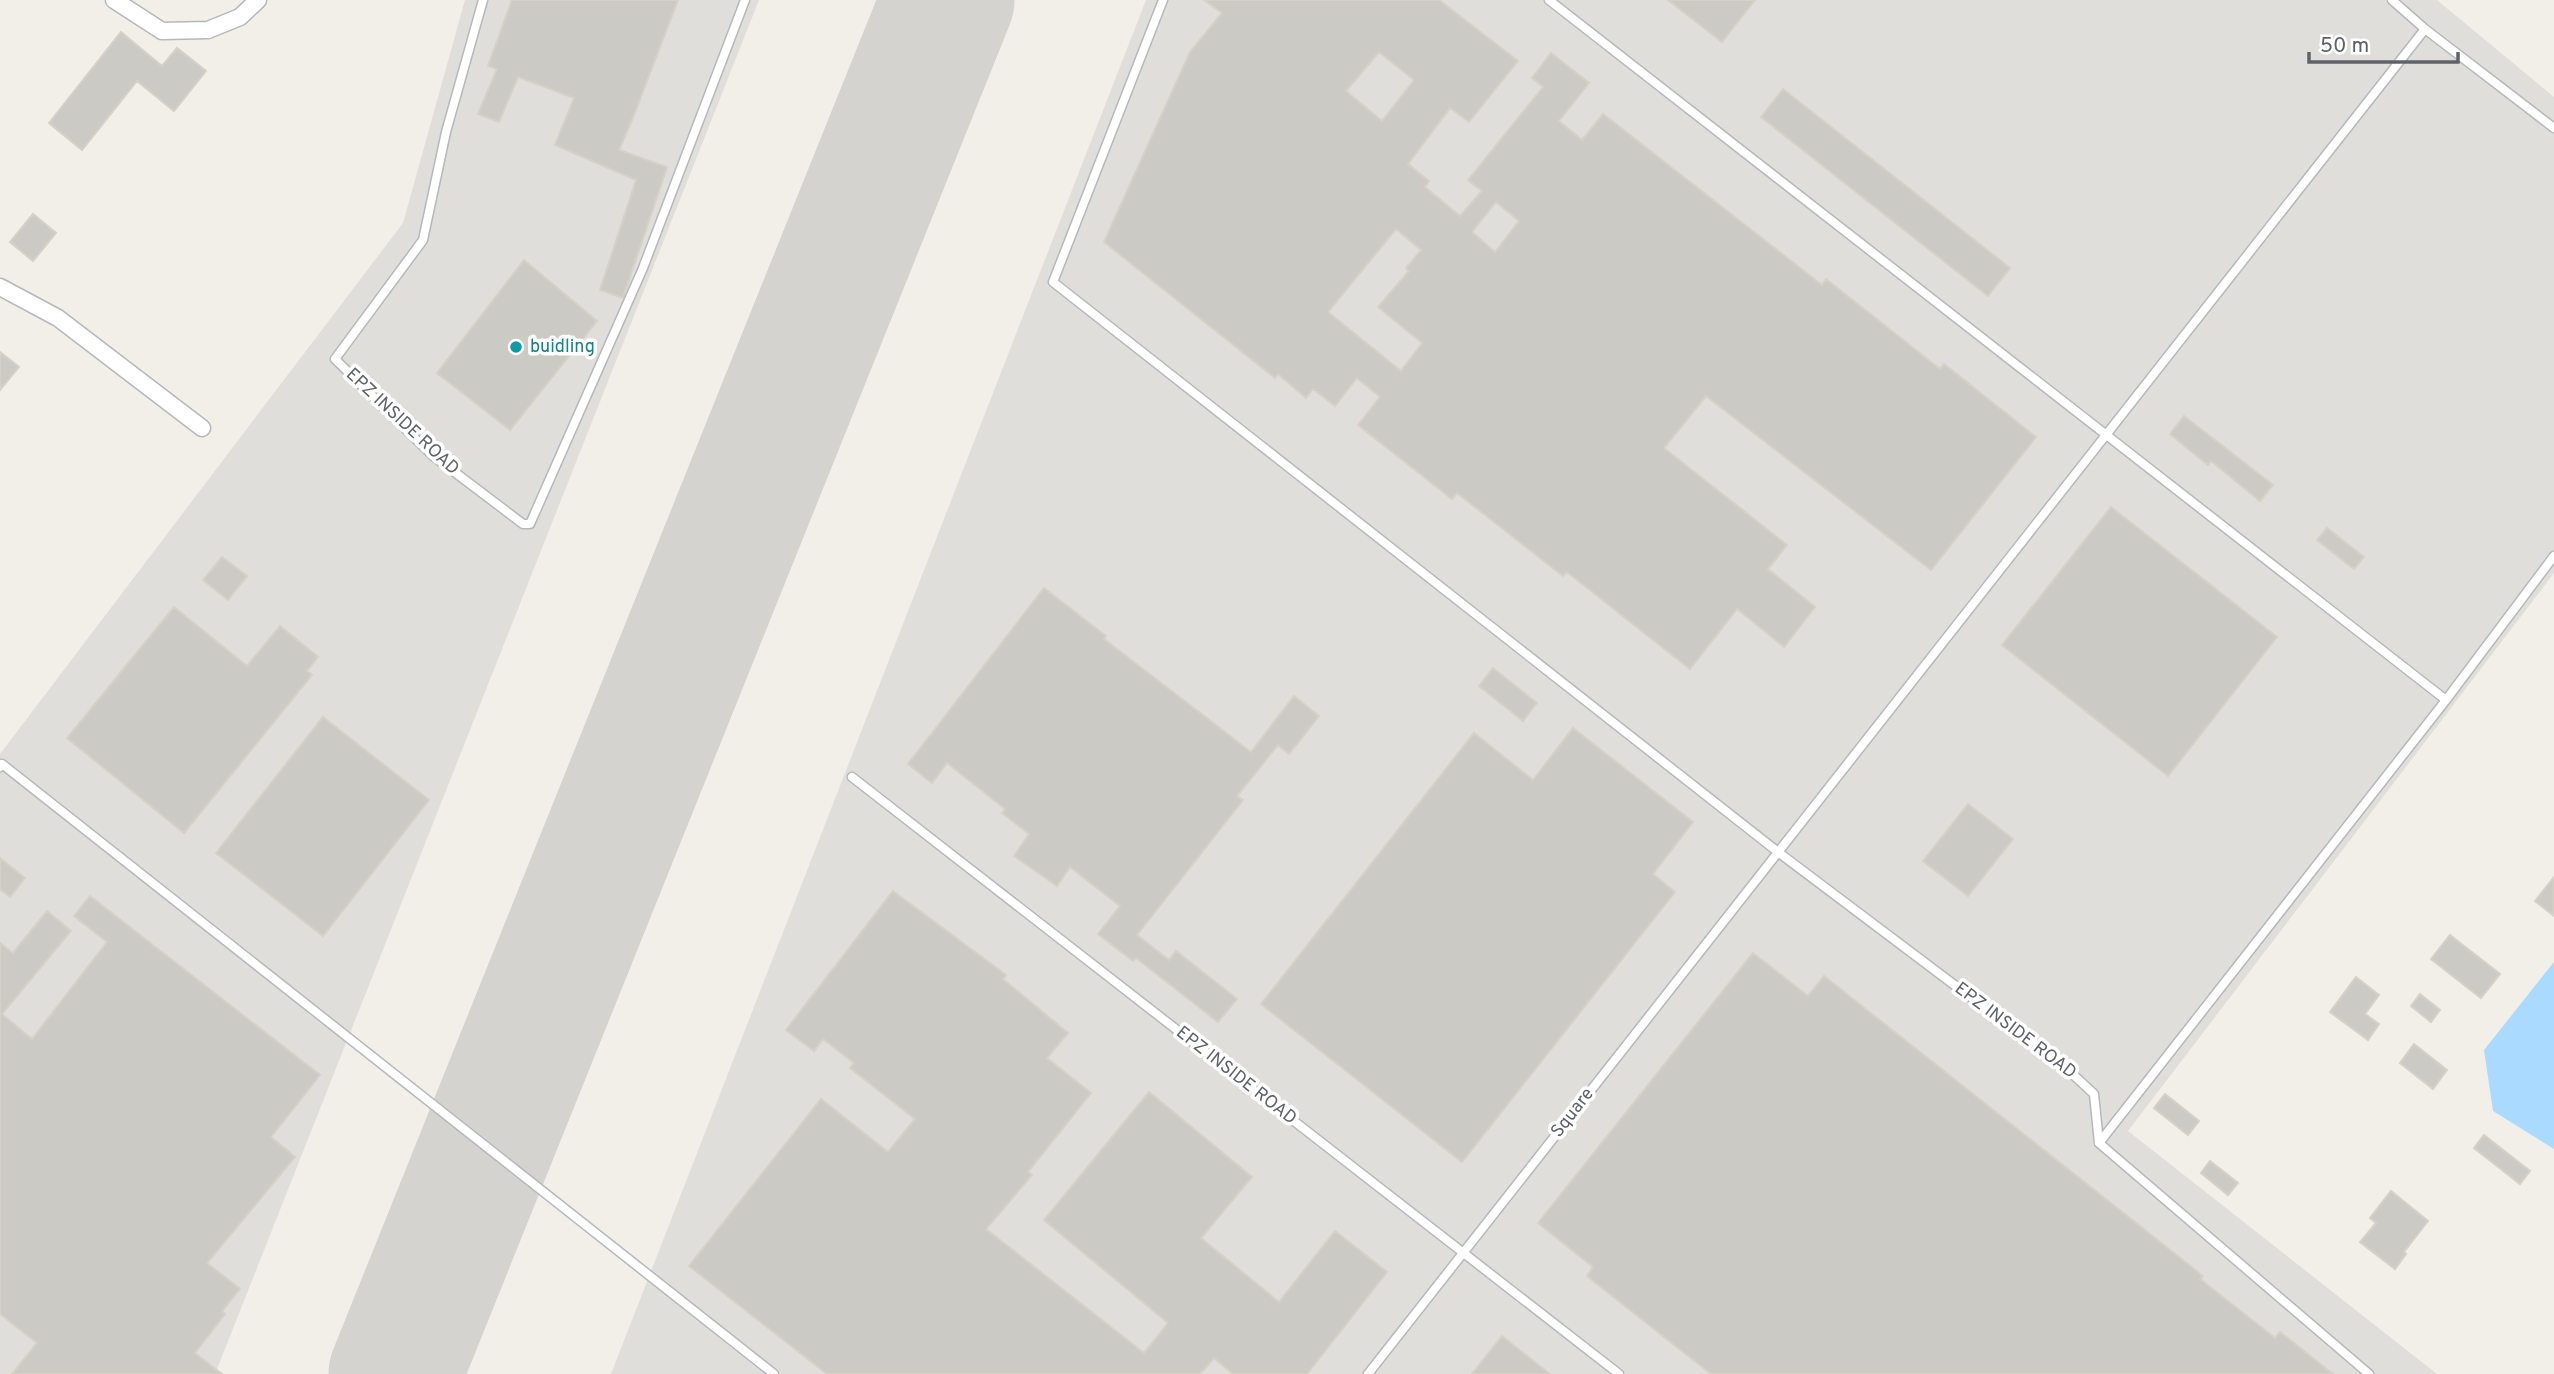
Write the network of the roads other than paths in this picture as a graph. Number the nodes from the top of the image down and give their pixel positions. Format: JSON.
{"nodes":[{"id":1,"x":114,"y":0,"type":"edge"},
{"id":2,"x":258,"y":0,"type":"edge"},
{"id":3,"x":483,"y":0,"type":"edge"},
{"id":4,"x":745,"y":0,"type":"edge"},
{"id":5,"x":1164,"y":0,"type":"edge"},
{"id":6,"x":1549,"y":0,"type":"edge"},
{"id":7,"x":2392,"y":0,"type":"edge"},
{"id":8,"x":2425,"y":29,"type":"junction"},
{"id":9,"x":2554,"y":128,"type":"edge"},
{"id":10,"x":0,"y":287,"type":"edge"},
{"id":11,"x":202,"y":428,"type":"dead end"},
{"id":12,"x":2106,"y":435,"type":"junction"},
{"id":13,"x":2554,"y":556,"type":"edge"},
{"id":14,"x":2446,"y":700,"type":"junction"},
{"id":15,"x":0,"y":767,"type":"edge"},
{"id":16,"x":852,"y":777,"type":"dead end"},
{"id":17,"x":1778,"y":852,"type":"junction"},
{"id":18,"x":2099,"y":1143,"type":"junction"},
{"id":19,"x":1464,"y":1252,"type":"junction"},
{"id":20,"x":774,"y":1374,"type":"edge"},
{"id":21,"x":1368,"y":1374,"type":"edge"},
{"id":22,"x":1619,"y":1374,"type":"edge"},
{"id":23,"x":2369,"y":1374,"type":"edge"}],
"edges":[{"from":1,"to":2,"type":"street"},
{"from":3,"to":4,"type":"lane","name":"EPZ INSIDE ROAD"},
{"from":5,"to":17,"type":"lane","name":"EPZ INSIDE ROAD"},
{"from":6,"to":12,"type":"lane"},
{"from":7,"to":8,"type":"lane"},
{"from":8,"to":9,"type":"lane"},
{"from":8,"to":12,"type":"lane","name":"Square"},
{"from":10,"to":11,"type":"street"},
{"from":12,"to":14,"type":"lane"},
{"from":12,"to":17,"type":"lane","name":"Square"},
{"from":13,"to":14,"type":"lane"},
{"from":14,"to":18,"type":"lane"},
{"from":15,"to":20,"type":"lane"},
{"from":16,"to":19,"type":"lane","name":"EPZ INSIDE ROAD"},
{"from":17,"to":18,"type":"lane","name":"EPZ INSIDE ROAD"},
{"from":17,"to":19,"type":"lane","name":"Square"},
{"from":18,"to":23,"type":"lane"},
{"from":19,"to":21,"type":"lane","name":"Square"},
{"from":19,"to":22,"type":"lane","name":"EPZ INSIDE ROAD"}]}
